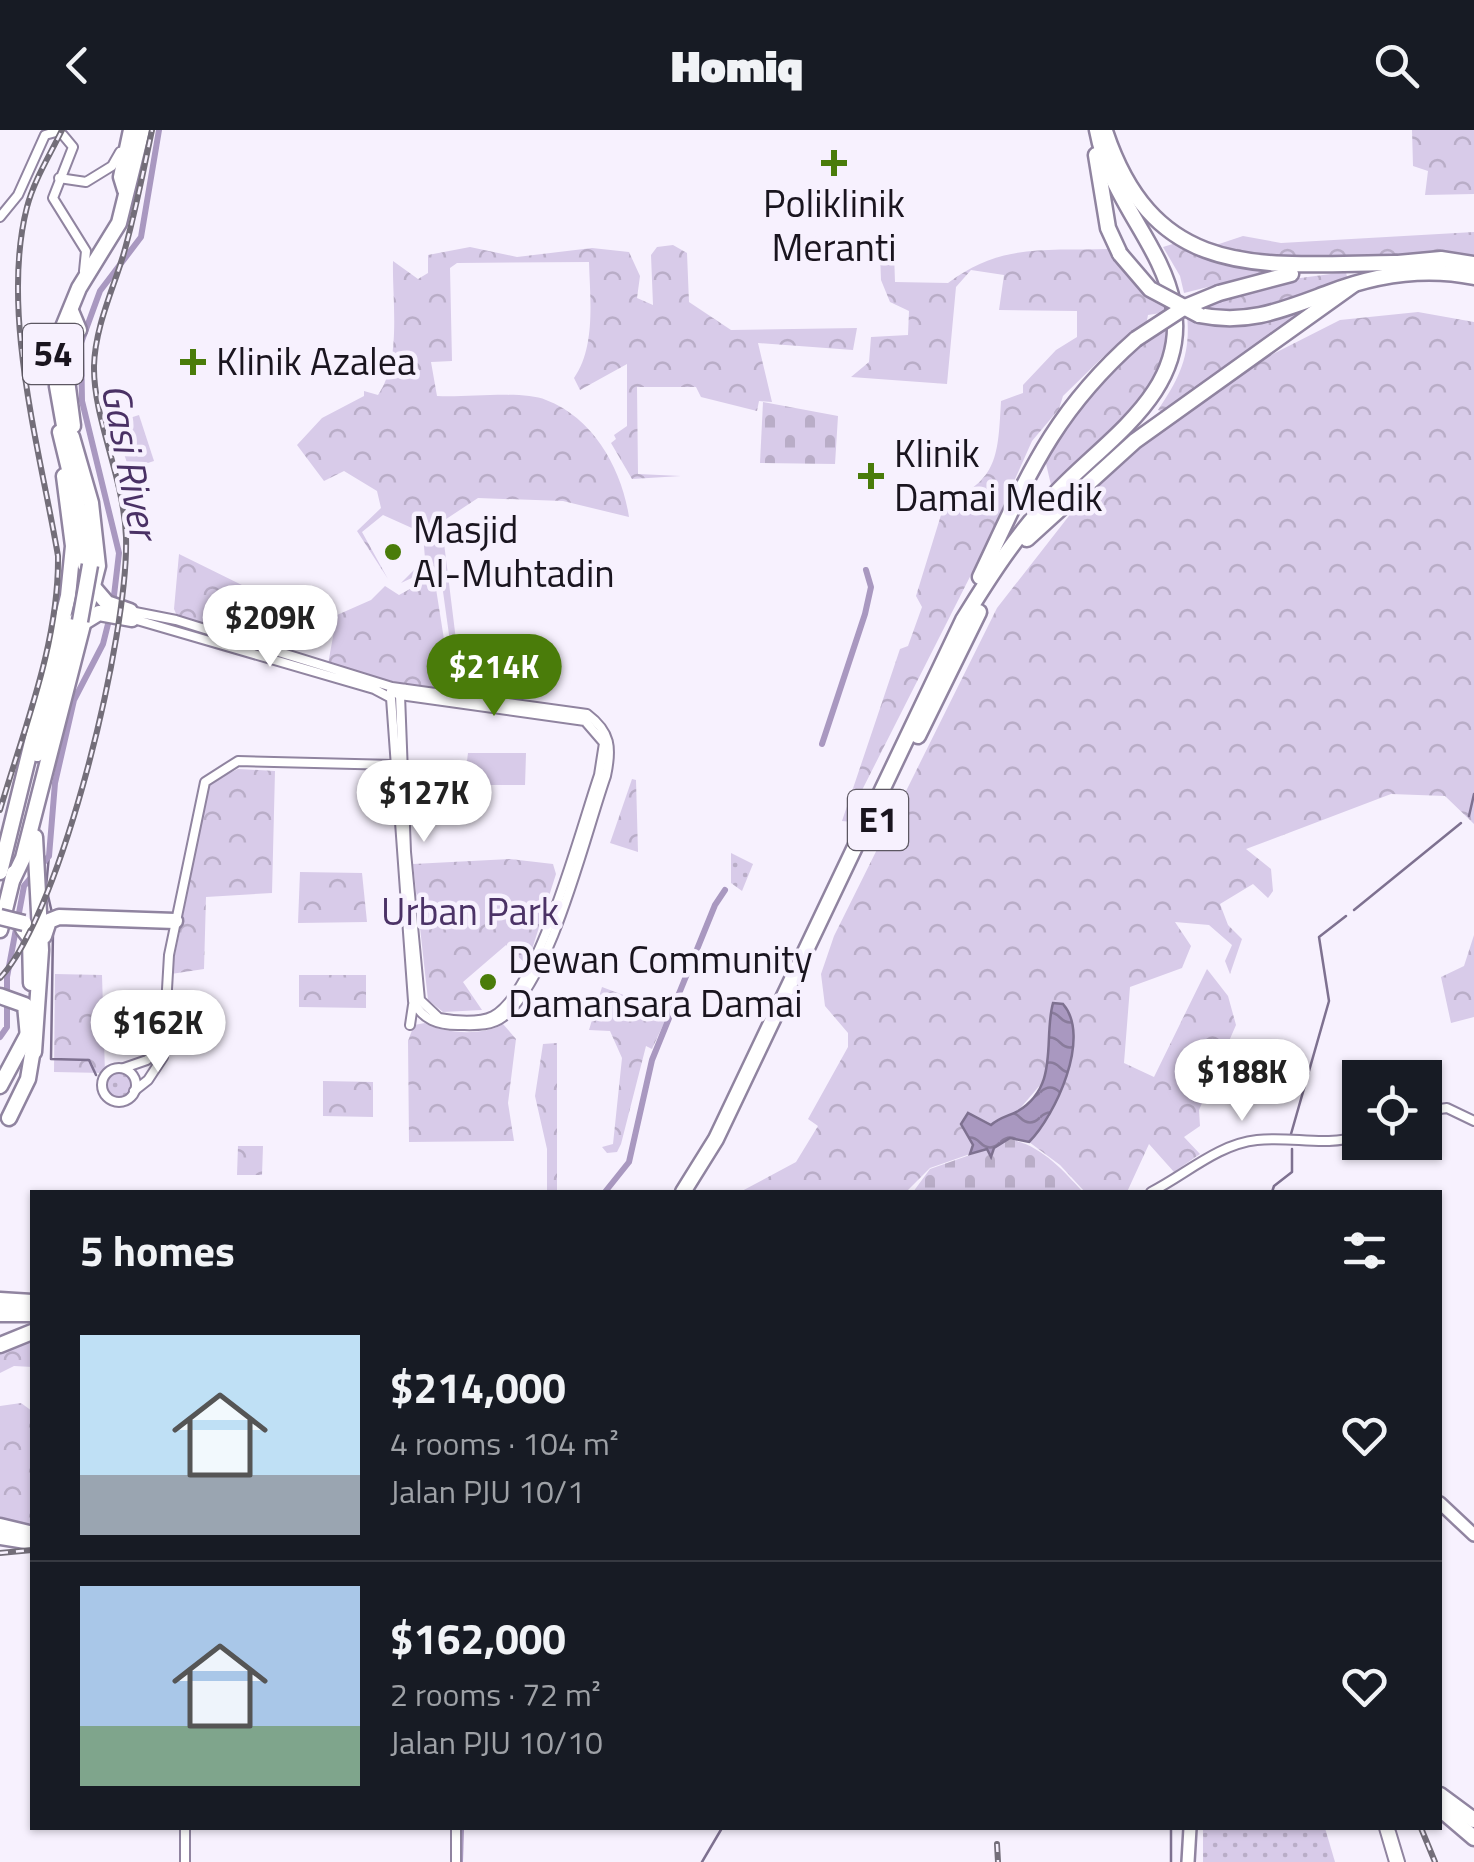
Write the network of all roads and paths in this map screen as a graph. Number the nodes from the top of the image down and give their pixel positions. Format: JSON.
{"nodes":[{"id":1,"x":137,"y":130,"type":"edge"},
{"id":2,"x":1100,"y":130,"type":"edge"},
{"id":3,"x":60,"y":134,"type":"edge"},
{"id":4,"x":59,"y":178,"type":"junction"},
{"id":5,"x":0,"y":217,"type":"edge"},
{"id":6,"x":80,"y":240,"type":"junction"},
{"id":7,"x":104,"y":242,"type":"junction"},
{"id":8,"x":1396,"y":263,"type":"junction"},
{"id":9,"x":1474,"y":264,"type":"edge"},
{"id":10,"x":84,"y":271,"type":"junction"},
{"id":11,"x":1474,"y":277,"type":"edge"},
{"id":12,"x":1352,"y":285,"type":"junction"},
{"id":13,"x":70,"y":307,"type":"junction"},
{"id":14,"x":63,"y":435,"type":"junction"},
{"id":15,"x":80,"y":466,"type":"junction"},
{"id":16,"x":64,"y":476,"type":"junction"},
{"id":17,"x":1027,"y":539,"type":"junction"},
{"id":18,"x":84,"y":568,"type":"junction"},
{"id":19,"x":88,"y":606,"type":"junction"},
{"id":20,"x":126,"y":613,"type":"joint"},
{"id":21,"x":963,"y":620,"type":"junction"},
{"id":22,"x":374,"y":686,"type":"junction"},
{"id":23,"x":402,"y":692,"type":"junction"},
{"id":24,"x":423,"y":697,"type":"junction"},
{"id":25,"x":488,"y":699,"type":"junction"},
{"id":26,"x":469,"y":703,"type":"junction"},
{"id":27,"x":396,"y":719,"type":"junction"},
{"id":28,"x":402,"y":744,"type":"junction"},
{"id":29,"x":395,"y":765,"type":"junction"},
{"id":30,"x":597,"y":801,"type":"junction"},
{"id":31,"x":35,"y":812,"type":"junction"},
{"id":32,"x":584,"y":817,"type":"junction"},
{"id":33,"x":7,"y":875,"type":"edge"},
{"id":34,"x":410,"y":906,"type":"junction"},
{"id":35,"x":0,"y":920,"type":"edge"},
{"id":36,"x":549,"y":920,"type":"junction"},
{"id":37,"x":176,"y":921,"type":"junction"},
{"id":38,"x":23,"y":926,"type":"junction"},
{"id":39,"x":550,"y":939,"type":"junction"},
{"id":40,"x":408,"y":947,"type":"junction"},
{"id":41,"x":30,"y":957,"type":"junction"},
{"id":42,"x":40,"y":976,"type":"junction"},
{"id":43,"x":0,"y":992,"type":"edge"},
{"id":44,"x":16,"y":996,"type":"junction"},
{"id":45,"x":413,"y":1001,"type":"junction"},
{"id":46,"x":428,"y":1019,"type":"junction"},
{"id":47,"x":469,"y":1020,"type":"junction"},
{"id":48,"x":446,"y":1025,"type":"junction"},
{"id":49,"x":166,"y":1041,"type":"junction"},
{"id":50,"x":31,"y":1045,"type":"junction"},
{"id":51,"x":123,"y":1068,"type":"junction"},
{"id":52,"x":0,"y":1086,"type":"edge"},
{"id":53,"x":134,"y":1091,"type":"junction"},
{"id":54,"x":1442,"y":1109,"type":"edge"},
{"id":55,"x":1474,"y":1121,"type":"edge"},
{"id":56,"x":5,"y":1124,"type":"edge"},
{"id":57,"x":1342,"y":1141,"type":"edge"},
{"id":58,"x":684,"y":1190,"type":"edge"},
{"id":59,"x":695,"y":1190,"type":"edge"},
{"id":60,"x":1153,"y":1190,"type":"edge"},
{"id":61,"x":0,"y":1303,"type":"edge"},
{"id":62,"x":30,"y":1308,"type":"edge"},
{"id":63,"x":30,"y":1308,"type":"edge"},
{"id":64,"x":0,"y":1314,"type":"edge"},
{"id":65,"x":30,"y":1333,"type":"edge"},
{"id":66,"x":0,"y":1345,"type":"edge"},
{"id":67,"x":1442,"y":1505,"type":"edge"},
{"id":68,"x":1442,"y":1516,"type":"edge"},
{"id":69,"x":2,"y":1534,"type":"edge"},
{"id":70,"x":1474,"y":1535,"type":"edge"},
{"id":71,"x":30,"y":1536,"type":"edge"},
{"id":72,"x":1474,"y":1544,"type":"edge"},
{"id":73,"x":1442,"y":1787,"type":"edge"},
{"id":74,"x":1442,"y":1803,"type":"edge"},
{"id":75,"x":1442,"y":1804,"type":"edge"},
{"id":76,"x":1474,"y":1811,"type":"edge"},
{"id":77,"x":1474,"y":1824,"type":"edge"},
{"id":78,"x":185,"y":1830,"type":"edge"},
{"id":79,"x":456,"y":1830,"type":"edge"},
{"id":80,"x":1192,"y":1830,"type":"edge"},
{"id":81,"x":1387,"y":1830,"type":"edge"},
{"id":82,"x":1474,"y":1838,"type":"edge"},
{"id":83,"x":185,"y":1862,"type":"edge"},
{"id":84,"x":456,"y":1862,"type":"edge"},
{"id":85,"x":1191,"y":1862,"type":"edge"},
{"id":86,"x":1397,"y":1862,"type":"edge"}],
"edges":[{"from":1,"to":4,"type":"street"},
{"from":1,"to":7,"type":"highway","number":"54"},
{"from":1,"to":13,"type":"highway","number":"54"},
{"from":2,"to":8,"type":"highway"},
{"from":2,"to":12,"type":"highway","bridge":true},
{"from":2,"to":17,"type":"highway"},
{"from":2,"to":21,"type":"highway"},
{"from":3,"to":4,"type":"street"},
{"from":3,"to":5,"type":"street"},
{"from":4,"to":6,"type":"street"},
{"from":6,"to":7,"type":"street"},
{"from":6,"to":10,"type":"street"},
{"from":7,"to":10,"type":"highway","number":"54"},
{"from":8,"to":9,"type":"highway"},
{"from":8,"to":21,"type":"highway","bridge":true},
{"from":10,"to":14,"type":"highway","number":"54"},
{"from":11,"to":12,"type":"highway"},
{"from":12,"to":17,"type":"highway"},
{"from":13,"to":14,"type":"highway","number":"54"},
{"from":13,"to":15,"type":"highway"},
{"from":14,"to":15,"type":"highway"},
{"from":14,"to":16,"type":"highway"},
{"from":14,"to":18,"type":"highway","number":"54"},
{"from":15,"to":19,"type":"highway"},
{"from":16,"to":18,"type":"highway"},
{"from":16,"to":33,"type":"highway"},
{"from":17,"to":59,"type":"highway","number":"E1"},
{"from":18,"to":19,"type":"highway","number":"54","bridge":true},
{"from":18,"to":19,"type":"highway"},
{"from":19,"to":20,"type":"highway"},
{"from":19,"to":31,"type":"highway"},
{"from":19,"to":33,"type":"highway","number":"54"},
{"from":19,"to":35,"type":"highway","number":"54"},
{"from":20,"to":22,"type":"street"},
{"from":21,"to":58,"type":"highway","number":"E1"},
{"from":22,"to":23,"type":"street"},
{"from":22,"to":27,"type":"street"},
{"from":23,"to":24,"type":"street"},
{"from":23,"to":25,"type":"street"},
{"from":23,"to":27,"type":"street"},
{"from":24,"to":26,"type":"street"},
{"from":24,"to":27,"type":"street"},
{"from":25,"to":26,"type":"street"},
{"from":25,"to":30,"type":"street"},
{"from":26,"to":32,"type":"street"},
{"from":27,"to":28,"type":"street"},
{"from":27,"to":28,"type":"street"},
{"from":27,"to":29,"type":"street"},
{"from":28,"to":34,"type":"street"},
{"from":29,"to":37,"type":"street"},
{"from":29,"to":40,"type":"street"},
{"from":30,"to":32,"type":"street"},
{"from":30,"to":39,"type":"street"},
{"from":31,"to":33,"type":"highway"},
{"from":31,"to":42,"type":"highway"},
{"from":32,"to":36,"type":"street"},
{"from":33,"to":35,"type":"highway","number":"54"},
{"from":34,"to":40,"type":"street"},
{"from":34,"to":47,"type":"street"},
{"from":35,"to":38,"type":"highway","bridge":true},
{"from":36,"to":39,"type":"street"},
{"from":36,"to":47,"type":"street"},
{"from":37,"to":42,"type":"highway"},
{"from":37,"to":49,"type":"street"},
{"from":38,"to":41,"type":"highway"},
{"from":38,"to":50,"type":"highway"},
{"from":39,"to":48,"type":"street"},
{"from":40,"to":45,"type":"street"},
{"from":41,"to":44,"type":"highway"},
{"from":41,"to":50,"type":"highway"},
{"from":42,"to":50,"type":"highway"},
{"from":43,"to":44,"type":"highway"},
{"from":44,"to":50,"type":"highway"},
{"from":45,"to":46,"type":"street"},
{"from":45,"to":46,"type":"street"},
{"from":46,"to":48,"type":"street"},
{"from":47,"to":48,"type":"street"},
{"from":49,"to":51,"type":"street"},
{"from":49,"to":53,"type":"street"},
{"from":50,"to":52,"type":"highway"},
{"from":50,"to":56,"type":"highway"},
{"from":51,"to":53,"type":"street"},
{"from":51,"to":53,"type":"street"},
{"from":54,"to":55,"type":"street"},
{"from":57,"to":60,"type":"street"},
{"from":61,"to":62,"type":"highway"},
{"from":63,"to":64,"type":"highway"},
{"from":65,"to":66,"type":"highway"},
{"from":67,"to":70,"type":"main road"},
{"from":68,"to":72,"type":"main road"},
{"from":69,"to":71,"type":"highway"},
{"from":73,"to":76,"type":"highway"},
{"from":74,"to":77,"type":"highway"},
{"from":75,"to":82,"type":"highway"},
{"from":78,"to":83,"type":"street"},
{"from":79,"to":84,"type":"street"},
{"from":80,"to":85,"type":"main road"},
{"from":81,"to":86,"type":"street"}]}
